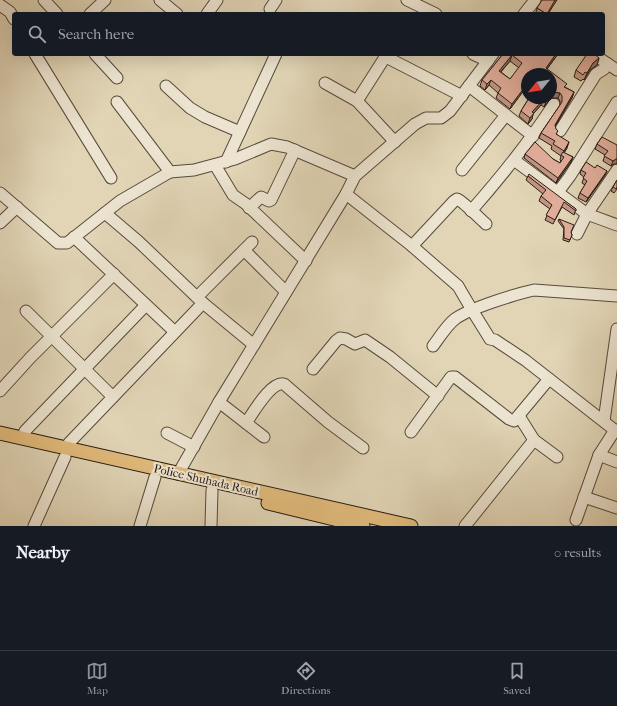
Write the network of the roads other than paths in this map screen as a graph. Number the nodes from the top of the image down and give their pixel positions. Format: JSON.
{"nodes":[{"id":1,"x":44,"y":0,"type":"edge"},
{"id":2,"x":105,"y":0,"type":"edge"},
{"id":3,"x":160,"y":0,"type":"edge"},
{"id":4,"x":217,"y":0,"type":"edge"},
{"id":5,"x":407,"y":0,"type":"edge"},
{"id":6,"x":534,"y":0,"type":"edge"},
{"id":7,"x":0,"y":5,"type":"edge"},
{"id":8,"x":55,"y":12,"type":"edge"},
{"id":9,"x":92,"y":12,"type":"edge"},
{"id":10,"x":175,"y":12,"type":"edge"},
{"id":11,"x":208,"y":12,"type":"edge"},
{"id":12,"x":432,"y":12,"type":"edge"},
{"id":13,"x":529,"y":12,"type":"edge"},
{"id":14,"x":12,"y":16,"type":"edge"},
{"id":15,"x":36,"y":56,"type":"edge"},
{"id":16,"x":97,"y":56,"type":"edge"},
{"id":17,"x":275,"y":56,"type":"edge"},
{"id":18,"x":386,"y":56,"type":"edge"},
{"id":19,"x":596,"y":56,"type":"edge"},
{"id":20,"x":491,"y":58,"type":"edge"},
{"id":21,"x":612,"y":67,"type":"edge"},
{"id":22,"x":117,"y":78,"type":"dead end"},
{"id":23,"x":325,"y":83,"type":"dead end"},
{"id":24,"x":166,"y":86,"type":"dead end"},
{"id":25,"x":469,"y":86,"type":"junction"},
{"id":26,"x":462,"y":96,"type":"junction"},
{"id":27,"x":357,"y":101,"type":"junction"},
{"id":28,"x":117,"y":102,"type":"dead end"},
{"id":29,"x":617,"y":102,"type":"edge"},
{"id":30,"x":554,"y":104,"type":"dead end"},
{"id":31,"x":506,"y":115,"type":"junction"},
{"id":32,"x":560,"y":131,"type":"dead end"},
{"id":33,"x":240,"y":132,"type":"junction"},
{"id":34,"x":533,"y":136,"type":"junction"},
{"id":35,"x":395,"y":142,"type":"junction"},
{"id":36,"x":295,"y":150,"type":"junction"},
{"id":37,"x":514,"y":160,"type":"junction"},
{"id":38,"x":226,"y":162,"type":"junction"},
{"id":39,"x":215,"y":165,"type":"junction"},
{"id":40,"x":462,"y":170,"type":"dead end"},
{"id":41,"x":617,"y":170,"type":"edge"},
{"id":42,"x":170,"y":172,"type":"junction"},
{"id":43,"x":355,"y":176,"type":"junction"},
{"id":44,"x":111,"y":178,"type":"dead end"},
{"id":45,"x":0,"y":192,"type":"edge"},
{"id":46,"x":558,"y":192,"type":"junction"},
{"id":47,"x":346,"y":194,"type":"junction"},
{"id":48,"x":17,"y":207,"type":"junction"},
{"id":49,"x":249,"y":208,"type":"junction"},
{"id":50,"x":471,"y":211,"type":"junction"},
{"id":51,"x":105,"y":213,"type":"junction"},
{"id":52,"x":587,"y":214,"type":"junction"},
{"id":53,"x":0,"y":223,"type":"edge"},
{"id":54,"x":486,"y":224,"type":"dead end"},
{"id":55,"x":617,"y":225,"type":"edge"},
{"id":56,"x":577,"y":234,"type":"dead end"},
{"id":57,"x":74,"y":237,"type":"junction"},
{"id":58,"x":412,"y":246,"type":"junction"},
{"id":59,"x":306,"y":261,"type":"junction"},
{"id":60,"x":114,"y":274,"type":"junction"},
{"id":61,"x":286,"y":292,"type":"junction"},
{"id":62,"x":617,"y":296,"type":"edge"},
{"id":63,"x":200,"y":300,"type":"junction"},
{"id":64,"x":146,"y":305,"type":"junction"},
{"id":65,"x":472,"y":310,"type":"junction"},
{"id":66,"x":26,"y":311,"type":"dead end"},
{"id":67,"x":617,"y":329,"type":"edge"},
{"id":68,"x":175,"y":332,"type":"junction"},
{"id":69,"x":52,"y":336,"type":"junction"},
{"id":70,"x":254,"y":345,"type":"junction"},
{"id":71,"x":433,"y":346,"type":"dead end"},
{"id":72,"x":84,"y":369,"type":"junction"},
{"id":73,"x":313,"y":369,"type":"dead end"},
{"id":74,"x":549,"y":379,"type":"junction"},
{"id":75,"x":0,"y":392,"type":"edge"},
{"id":76,"x":438,"y":396,"type":"junction"},
{"id":77,"x":113,"y":397,"type":"junction"},
{"id":78,"x":219,"y":402,"type":"junction"},
{"id":79,"x":519,"y":416,"type":"junction"},
{"id":80,"x":604,"y":422,"type":"junction"},
{"id":81,"x":246,"y":423,"type":"junction"},
{"id":82,"x":616,"y":431,"type":"edge"},
{"id":83,"x":411,"y":432,"type":"dead end"},
{"id":84,"x":0,"y":433,"type":"edge"},
{"id":85,"x":166,"y":433,"type":"dead end"},
{"id":86,"x":264,"y":437,"type":"dead end"},
{"id":87,"x":23,"y":438,"type":"junction"},
{"id":88,"x":534,"y":440,"type":"junction"},
{"id":89,"x":0,"y":442,"type":"edge"},
{"id":90,"x":194,"y":447,"type":"junction"},
{"id":91,"x":363,"y":448,"type":"dead end"},
{"id":92,"x":66,"y":453,"type":"junction"},
{"id":93,"x":599,"y":455,"type":"junction"},
{"id":94,"x":79,"y":456,"type":"junction"},
{"id":95,"x":557,"y":457,"type":"dead end"},
{"id":96,"x":617,"y":462,"type":"edge"},
{"id":97,"x":178,"y":474,"type":"junction"},
{"id":98,"x":154,"y":477,"type":"junction"},
{"id":99,"x":212,"y":490,"type":"junction"},
{"id":100,"x":584,"y":497,"type":"junction"},
{"id":101,"x":280,"y":501,"type":"junction"},
{"id":102,"x":617,"y":508,"type":"edge"},
{"id":103,"x":576,"y":520,"type":"dead end"},
{"id":104,"x":358,"y":525,"type":"edge"},
{"id":105,"x":34,"y":526,"type":"edge"},
{"id":106,"x":140,"y":526,"type":"edge"},
{"id":107,"x":211,"y":526,"type":"edge"},
{"id":108,"x":411,"y":526,"type":"edge"},
{"id":109,"x":465,"y":526,"type":"edge"}],
"edges":[{"from":1,"to":8,"type":"street"},
{"from":2,"to":9,"type":"street"},
{"from":3,"to":10,"type":"street"},
{"from":4,"to":11,"type":"street"},
{"from":5,"to":12,"type":"street"},
{"from":6,"to":13,"type":"street"},
{"from":7,"to":14,"type":"street"},
{"from":15,"to":44,"type":"street"},
{"from":16,"to":22,"type":"street"},
{"from":17,"to":33,"type":"street"},
{"from":18,"to":26,"type":"street"},
{"from":18,"to":27,"type":"street"},
{"from":19,"to":21,"type":"street"},
{"from":20,"to":25,"type":"street"},
{"from":21,"to":32,"type":"street"},
{"from":23,"to":27,"type":"street"},
{"from":24,"to":33,"type":"street"},
{"from":25,"to":26,"type":"street"},
{"from":25,"to":31,"type":"street"},
{"from":26,"to":35,"type":"street"},
{"from":27,"to":35,"type":"street"},
{"from":28,"to":42,"type":"street"},
{"from":29,"to":46,"type":"street"},
{"from":30,"to":34,"type":"street"},
{"from":31,"to":34,"type":"street"},
{"from":31,"to":40,"type":"street"},
{"from":33,"to":38,"type":"street"},
{"from":34,"to":37,"type":"street"},
{"from":35,"to":43,"type":"street"},
{"from":36,"to":38,"type":"street"},
{"from":36,"to":43,"type":"street"},
{"from":36,"to":49,"type":"street"},
{"from":37,"to":46,"type":"street"},
{"from":37,"to":50,"type":"street"},
{"from":38,"to":39,"type":"street"},
{"from":39,"to":42,"type":"street"},
{"from":39,"to":49,"type":"street"},
{"from":41,"to":52,"type":"street"},
{"from":42,"to":51,"type":"street"},
{"from":43,"to":47,"type":"street"},
{"from":45,"to":48,"type":"street"},
{"from":46,"to":52,"type":"street"},
{"from":47,"to":58,"type":"street"},
{"from":47,"to":59,"type":"street"},
{"from":48,"to":53,"type":"street"},
{"from":48,"to":57,"type":"street"},
{"from":49,"to":59,"type":"street"},
{"from":50,"to":54,"type":"street"},
{"from":50,"to":58,"type":"street"},
{"from":51,"to":57,"type":"street"},
{"from":51,"to":63,"type":"street"},
{"from":52,"to":55,"type":"street"},
{"from":52,"to":56,"type":"street"},
{"from":57,"to":60,"type":"street"},
{"from":58,"to":65,"type":"street"},
{"from":59,"to":61,"type":"street"},
{"from":60,"to":64,"type":"street"},
{"from":60,"to":69,"type":"street"},
{"from":61,"to":63,"type":"street"},
{"from":61,"to":70,"type":"street"},
{"from":62,"to":65,"type":"street"},
{"from":63,"to":68,"type":"street"},
{"from":63,"to":70,"type":"street"},
{"from":64,"to":68,"type":"street"},
{"from":64,"to":72,"type":"street"},
{"from":65,"to":71,"type":"street"},
{"from":65,"to":74,"type":"street"},
{"from":66,"to":69,"type":"street"},
{"from":67,"to":80,"type":"street"},
{"from":68,"to":77,"type":"street"},
{"from":69,"to":72,"type":"street"},
{"from":69,"to":75,"type":"street"},
{"from":70,"to":78,"type":"street"},
{"from":72,"to":77,"type":"street"},
{"from":72,"to":87,"type":"street"},
{"from":73,"to":76,"type":"street"},
{"from":74,"to":79,"type":"street"},
{"from":74,"to":80,"type":"street"},
{"from":76,"to":79,"type":"street"},
{"from":76,"to":83,"type":"street"},
{"from":77,"to":92,"type":"street"},
{"from":78,"to":81,"type":"street"},
{"from":78,"to":90,"type":"street"},
{"from":79,"to":88,"type":"street"},
{"from":80,"to":82,"type":"street"},
{"from":81,"to":86,"type":"street"},
{"from":81,"to":91,"type":"street"},
{"from":82,"to":93,"type":"street"},
{"from":84,"to":87,"type":"main road","name":"Police Shuhada Road"},
{"from":85,"to":90,"type":"street"},
{"from":87,"to":92,"type":"main road","name":"Police Shuhada Road"},
{"from":88,"to":95,"type":"street"},
{"from":88,"to":109,"type":"street"},
{"from":89,"to":92,"type":"main road","name":"Police Shuhada Road"},
{"from":90,"to":97,"type":"street"},
{"from":92,"to":94,"type":"main road","name":"Police Shuhada Road"},
{"from":92,"to":105,"type":"street"},
{"from":93,"to":96,"type":"street"},
{"from":93,"to":100,"type":"street"},
{"from":94,"to":97,"type":"main road","name":"Police Shuhada Road"},
{"from":94,"to":98,"type":"main road","name":"Police Shuhada Road"},
{"from":97,"to":101,"type":"main road","name":"Police Shuhada Road"},
{"from":98,"to":99,"type":"main road","name":"Police Shuhada Road"},
{"from":98,"to":106,"type":"street"},
{"from":99,"to":101,"type":"main road","name":"Police Shuhada Road"},
{"from":99,"to":107,"type":"street"},
{"from":100,"to":102,"type":"street"},
{"from":100,"to":103,"type":"street"},
{"from":101,"to":104,"type":"main road","name":"Police Shuhada Road"},
{"from":101,"to":108,"type":"main road","name":"Police Shuhada Road"}]}
